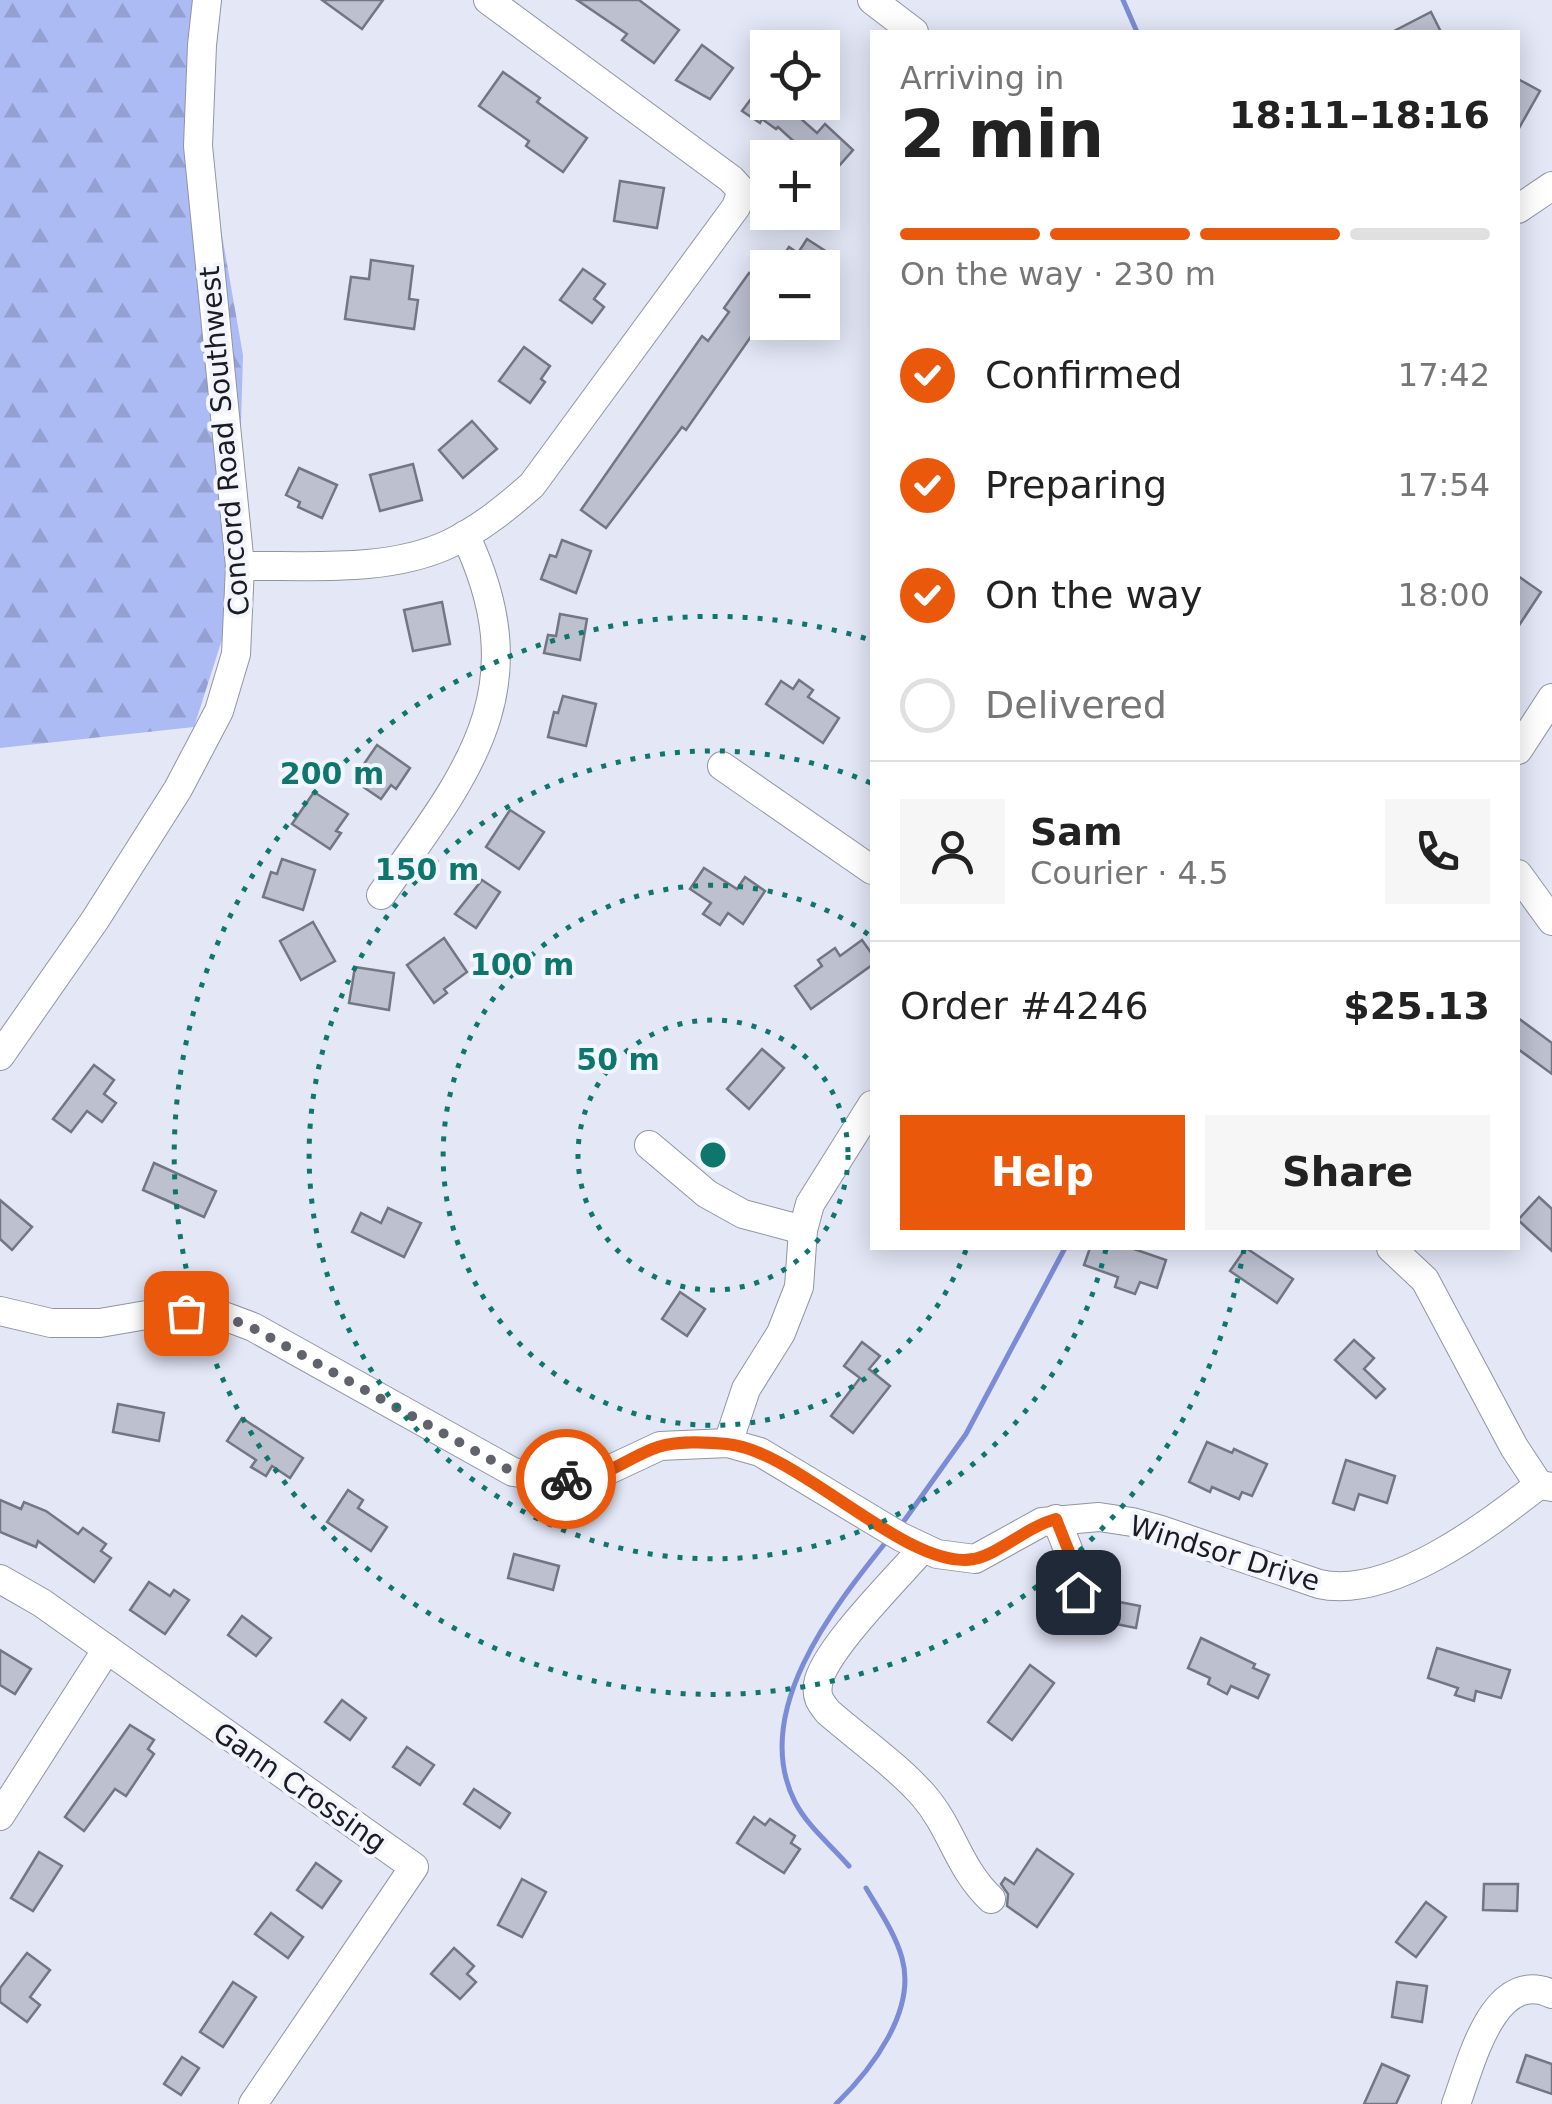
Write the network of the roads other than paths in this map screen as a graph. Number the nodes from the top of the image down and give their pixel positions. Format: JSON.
{"nodes":[{"id":1,"x":207,"y":0,"type":"edge"},
{"id":2,"x":488,"y":0,"type":"edge"},
{"id":3,"x":872,"y":0,"type":"edge"},
{"id":4,"x":911,"y":30,"type":"edge"},
{"id":5,"x":1552,"y":186,"type":"edge"},
{"id":6,"x":1520,"y":208,"type":"edge"},
{"id":7,"x":465,"y":536,"type":"junction"},
{"id":8,"x":240,"y":566,"type":"junction"},
{"id":9,"x":1552,"y":698,"type":"edge"},
{"id":10,"x":1520,"y":736,"type":"edge"},
{"id":11,"x":722,"y":766,"type":"dead end"},
{"id":12,"x":870,"y":869,"type":"edge"},
{"id":13,"x":1520,"y":877,"type":"edge"},
{"id":14,"x":381,"y":895,"type":"dead end"},
{"id":15,"x":1552,"y":921,"type":"edge"},
{"id":16,"x":0,"y":1056,"type":"edge"},
{"id":17,"x":870,"y":1108,"type":"edge"},
{"id":18,"x":649,"y":1146,"type":"dead end"},
{"id":19,"x":803,"y":1230,"type":"junction"},
{"id":20,"x":1394,"y":1250,"type":"edge"},
{"id":21,"x":0,"y":1310,"type":"edge"},
{"id":22,"x":728,"y":1444,"type":"junction"},
{"id":23,"x":1545,"y":1486,"type":"edge"},
{"id":24,"x":1056,"y":1519,"type":"junction"},
{"id":25,"x":923,"y":1548,"type":"junction"},
{"id":26,"x":0,"y":1579,"type":"edge"},
{"id":27,"x":1078,"y":1592,"type":"dead end"},
{"id":28,"x":106,"y":1649,"type":"junction"},
{"id":29,"x":0,"y":1816,"type":"edge"},
{"id":30,"x":991,"y":1899,"type":"dead end"},
{"id":31,"x":1552,"y":1994,"type":"edge"},
{"id":32,"x":253,"y":2104,"type":"edge"},
{"id":33,"x":1456,"y":2104,"type":"edge"}],
"edges":[{"from":1,"to":8,"type":"street","name":"Concord Road Southwest"},
{"from":2,"to":7,"type":"street"},
{"from":3,"to":4,"type":"street"},
{"from":5,"to":6,"type":"street"},
{"from":7,"to":8,"type":"street"},
{"from":7,"to":14,"type":"street"},
{"from":8,"to":16,"type":"street","name":"Concord Road Southwest"},
{"from":9,"to":10,"type":"street"},
{"from":11,"to":12,"type":"street"},
{"from":13,"to":15,"type":"street"},
{"from":17,"to":19,"type":"street"},
{"from":18,"to":19,"type":"street"},
{"from":19,"to":22,"type":"street"},
{"from":20,"to":23,"type":"street"},
{"from":21,"to":22,"type":"street","name":"Windsor Drive"},
{"from":22,"to":25,"type":"street","name":"Windsor Drive"},
{"from":23,"to":24,"type":"street","name":"Windsor Drive"},
{"from":24,"to":25,"type":"street","name":"Windsor Drive"},
{"from":24,"to":27,"type":"street"},
{"from":25,"to":30,"type":"street"},
{"from":26,"to":28,"type":"street","name":"Gann Crossing"},
{"from":28,"to":29,"type":"street"},
{"from":28,"to":32,"type":"street","name":"Gann Crossing"},
{"from":31,"to":33,"type":"street"}]}
